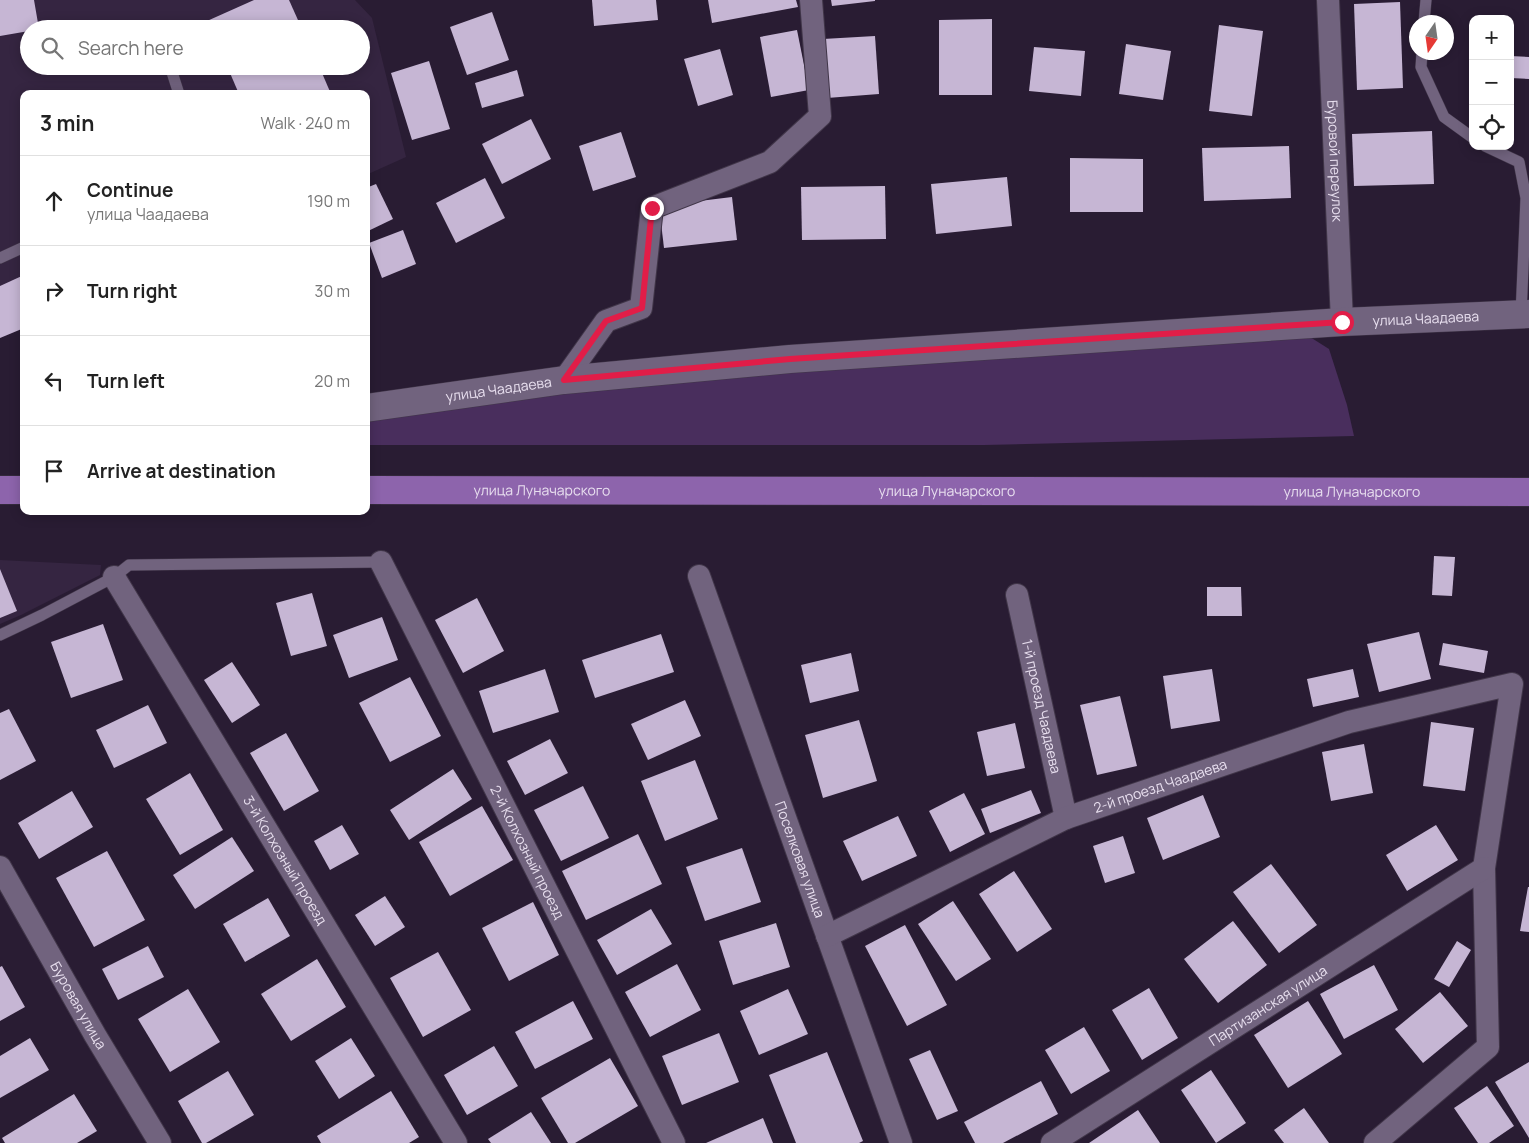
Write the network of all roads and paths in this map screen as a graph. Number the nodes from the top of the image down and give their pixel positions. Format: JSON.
{"nodes":[{"id":1,"x":812,"y":0,"type":"edge"},
{"id":2,"x":1328,"y":0,"type":"edge"},
{"id":3,"x":1426,"y":0,"type":"edge"},
{"id":4,"x":1425,"y":15,"type":"edge"},
{"id":5,"x":1421,"y":60,"type":"edge"},
{"id":6,"x":173,"y":75,"type":"edge"},
{"id":7,"x":178,"y":90,"type":"edge"},
{"id":8,"x":1469,"y":135,"type":"edge"},
{"id":9,"x":1494,"y":150,"type":"edge"},
{"id":10,"x":1526,"y":178,"type":"edge"},
{"id":11,"x":20,"y":249,"type":"edge"},
{"id":12,"x":0,"y":258,"type":"edge"},
{"id":13,"x":1525,"y":315,"type":"edge"},
{"id":14,"x":1342,"y":322,"type":"junction"},
{"id":15,"x":564,"y":380,"type":"junction"},
{"id":16,"x":370,"y":407,"type":"edge"},
{"id":17,"x":20,"y":480,"type":"edge"},
{"id":18,"x":0,"y":485,"type":"edge"},
{"id":19,"x":0,"y":490,"type":"edge"},
{"id":20,"x":20,"y":490,"type":"edge"},
{"id":21,"x":370,"y":490,"type":"edge"},
{"id":22,"x":1529,"y":492,"type":"edge"},
{"id":23,"x":382,"y":562,"type":"joint"},
{"id":24,"x":699,"y":576,"type":"dead end"},
{"id":25,"x":114,"y":578,"type":"junction"},
{"id":26,"x":1016,"y":594,"type":"dead end"},
{"id":27,"x":0,"y":635,"type":"edge"},
{"id":28,"x":1066,"y":818,"type":"junction"},
{"id":29,"x":0,"y":867,"type":"edge"},
{"id":30,"x":1484,"y":868,"type":"junction"},
{"id":31,"x":827,"y":936,"type":"junction"},
{"id":32,"x":160,"y":1143,"type":"edge"},
{"id":33,"x":456,"y":1143,"type":"edge"},
{"id":34,"x":674,"y":1143,"type":"edge"},
{"id":35,"x":901,"y":1143,"type":"edge"},
{"id":36,"x":1052,"y":1143,"type":"edge"},
{"id":37,"x":1375,"y":1143,"type":"edge"}],
"edges":[{"from":1,"to":15,"type":"street"},
{"from":2,"to":14,"type":"street","name":"Буровой переулок"},
{"from":3,"to":4,"type":"lane"},
{"from":5,"to":8,"type":"lane"},
{"from":6,"to":7,"type":"lane"},
{"from":9,"to":10,"type":"lane"},
{"from":10,"to":13,"type":"lane"},
{"from":11,"to":12,"type":"lane"},
{"from":13,"to":14,"type":"street","name":"улица Чаадаева"},
{"from":14,"to":15,"type":"street","name":"улица Чаадаева"},
{"from":15,"to":16,"type":"street","name":"улица Чаадаева"},
{"from":17,"to":18,"type":"street"},
{"from":19,"to":20,"type":"main road"},
{"from":21,"to":22,"type":"main road","name":"улица Луначарского"},
{"from":23,"to":25,"type":"lane"},
{"from":23,"to":34,"type":"street","name":"2-й Колхозный проезд"},
{"from":24,"to":31,"type":"street","name":"Поселковая улица"},
{"from":25,"to":27,"type":"lane"},
{"from":25,"to":33,"type":"street","name":"3-й Колхозный проезд"},
{"from":26,"to":28,"type":"street","name":"1-й проезд Чаадаева"},
{"from":28,"to":30,"type":"street","name":"2-й проезд Чаадаева"},
{"from":28,"to":31,"type":"street","name":"2-й проезд Чаадаева"},
{"from":29,"to":32,"type":"street","name":"Буровая улица"},
{"from":30,"to":36,"type":"street","name":"Партизанская улица"},
{"from":30,"to":37,"type":"street"},
{"from":31,"to":35,"type":"street","name":"Поселковая улица"}]}
